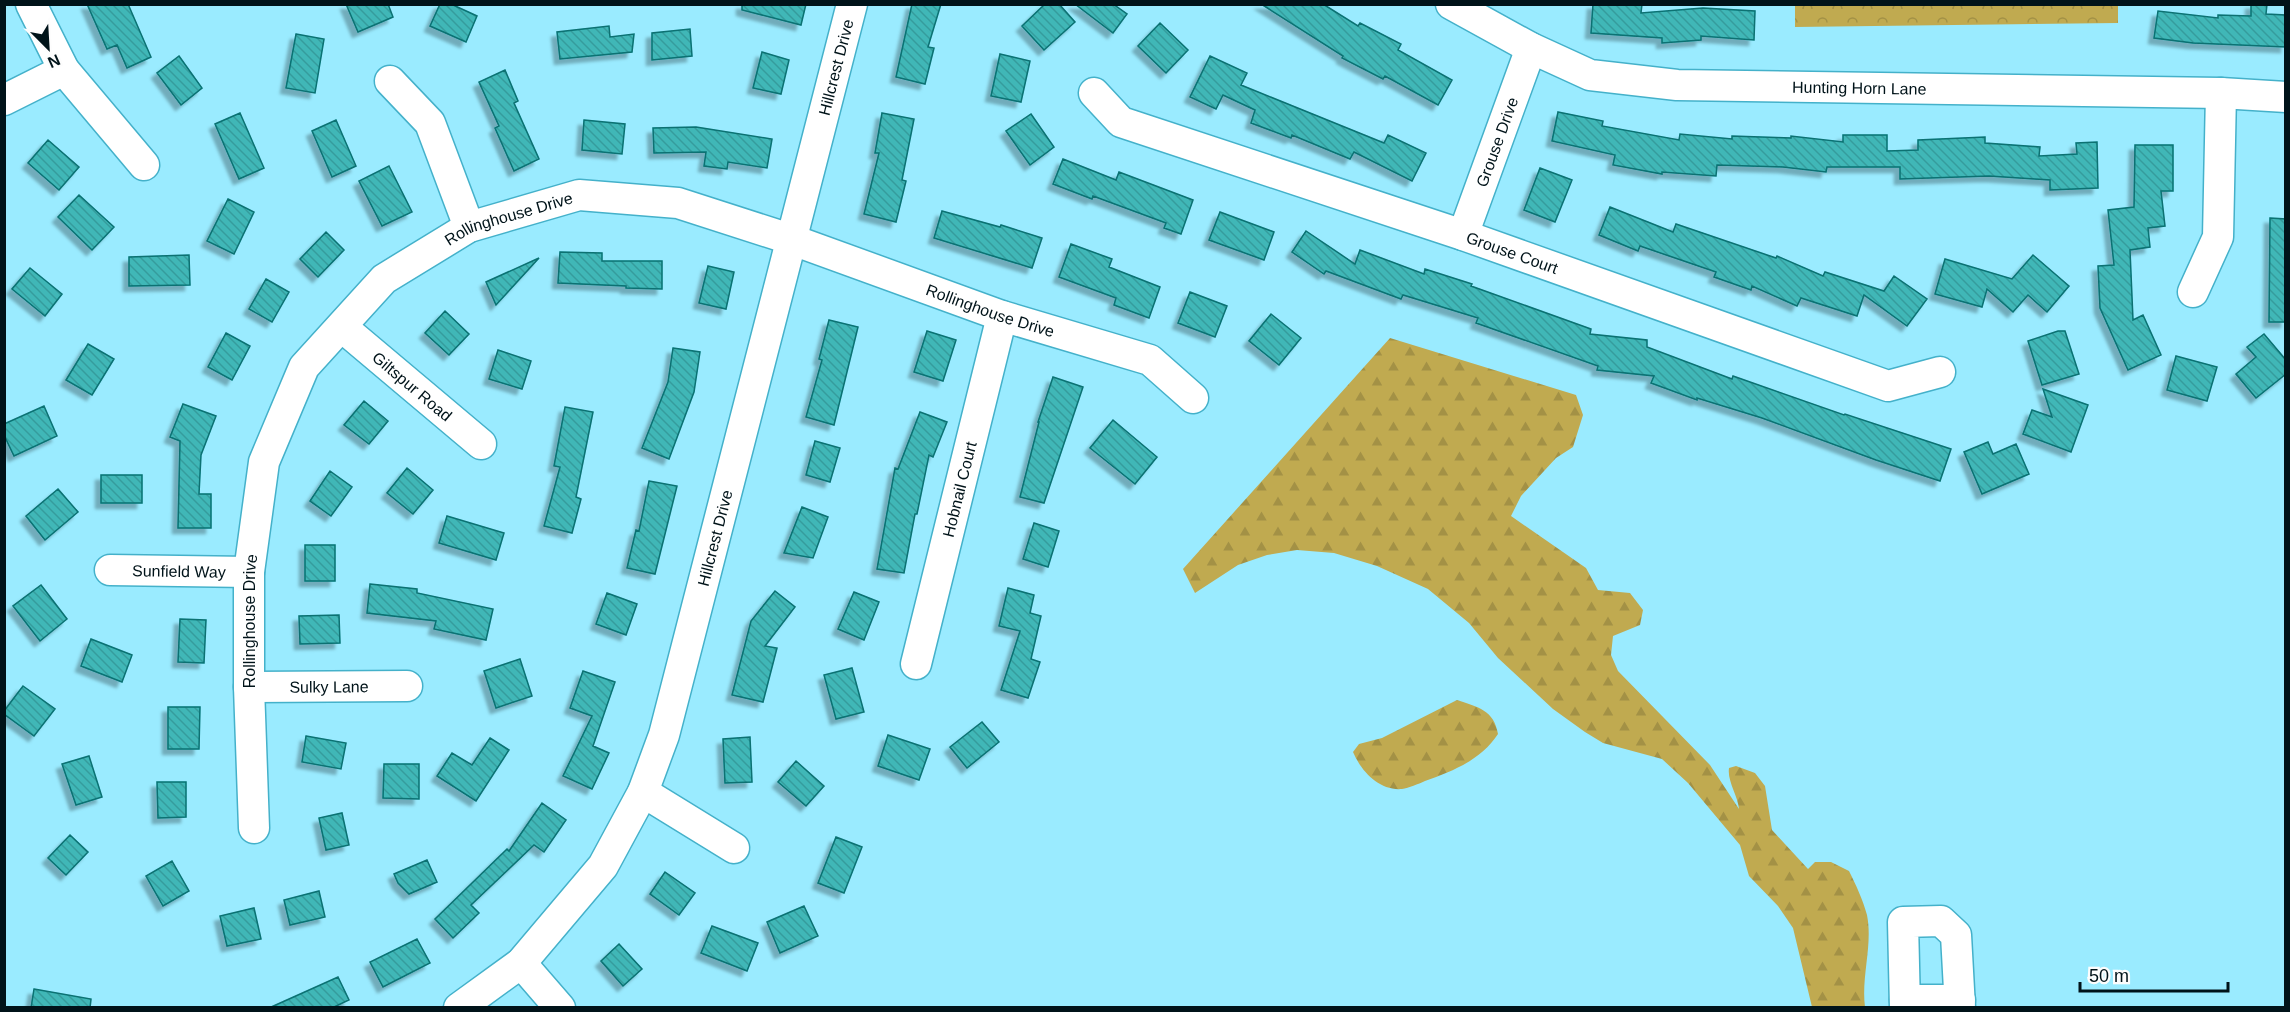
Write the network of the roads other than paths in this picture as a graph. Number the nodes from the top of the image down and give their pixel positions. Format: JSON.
{"nodes":[{"id":1,"x":31,"y":4,"type":"edge"},
{"id":2,"x":852,"y":4,"type":"edge"},
{"id":3,"x":1451,"y":4,"type":"edge"},
{"id":4,"x":1531,"y":48,"type":"junction"},
{"id":5,"x":64,"y":70,"type":"junction"},
{"id":6,"x":390,"y":81,"type":"dead end"},
{"id":7,"x":1094,"y":93,"type":"dead end"},
{"id":8,"x":2221,"y":93,"type":"junction"},
{"id":9,"x":2286,"y":97,"type":"edge"},
{"id":10,"x":4,"y":100,"type":"edge"},
{"id":11,"x":144,"y":165,"type":"dead end"},
{"id":12,"x":469,"y":227,"type":"junction"},
{"id":13,"x":1463,"y":235,"type":"junction"},
{"id":14,"x":790,"y":239,"type":"junction"},
{"id":15,"x":2193,"y":292,"type":"dead end"},
{"id":16,"x":1002,"y":316,"type":"junction"},
{"id":17,"x":342,"y":327,"type":"junction"},
{"id":18,"x":1940,"y":372,"type":"dead end"},
{"id":19,"x":1193,"y":398,"type":"dead end"},
{"id":20,"x":482,"y":444,"type":"dead end"},
{"id":21,"x":110,"y":570,"type":"dead end"},
{"id":22,"x":249,"y":572,"type":"junction"},
{"id":23,"x":916,"y":664,"type":"dead end"},
{"id":24,"x":407,"y":686,"type":"dead end"},
{"id":25,"x":249,"y":687,"type":"junction"},
{"id":26,"x":643,"y":792,"type":"junction"},
{"id":27,"x":254,"y":828,"type":"dead end"},
{"id":28,"x":734,"y":848,"type":"dead end"},
{"id":29,"x":521,"y":963,"type":"junction"},
{"id":30,"x":1905,"y":1004,"type":"edge"},
{"id":31,"x":1960,"y":1004,"type":"edge"},
{"id":32,"x":459,"y":1008,"type":"edge"},
{"id":33,"x":561,"y":1008,"type":"edge"}],
"edges":[{"from":1,"to":5,"type":"street"},
{"from":2,"to":14,"type":"street","name":"Hillcrest Drive"},
{"from":3,"to":4,"type":"street","name":"Hunting Horn Lane"},
{"from":4,"to":8,"type":"street","name":"Hunting Horn Lane"},
{"from":4,"to":13,"type":"street","name":"Grouse Drive"},
{"from":5,"to":10,"type":"street"},
{"from":5,"to":11,"type":"street"},
{"from":6,"to":12,"type":"street"},
{"from":7,"to":13,"type":"street","name":"Grouse Court"},
{"from":8,"to":9,"type":"street","name":"Hunting Horn Lane"},
{"from":8,"to":15,"type":"street"},
{"from":12,"to":14,"type":"street","name":"Rollinghouse Drive"},
{"from":12,"to":17,"type":"street","name":"Rollinghouse Drive"},
{"from":13,"to":18,"type":"street","name":"Grouse Court"},
{"from":14,"to":16,"type":"street","name":"Rollinghouse Drive"},
{"from":14,"to":26,"type":"street","name":"Hillcrest Drive"},
{"from":16,"to":19,"type":"street","name":"Rollinghouse Drive"},
{"from":16,"to":23,"type":"street","name":"Hobnail Court"},
{"from":17,"to":20,"type":"street","name":"Giltspur Road"},
{"from":17,"to":22,"type":"street","name":"Rollinghouse Drive"},
{"from":21,"to":22,"type":"street","name":"Sunfield Way"},
{"from":22,"to":25,"type":"street","name":"Rollinghouse Drive"},
{"from":24,"to":25,"type":"street","name":"Sulky Lane"},
{"from":25,"to":27,"type":"street","name":"Rollinghouse Drive"},
{"from":26,"to":28,"type":"street"},
{"from":26,"to":29,"type":"street","name":"Hillcrest Drive"},
{"from":29,"to":32,"type":"street","name":"Hillcrest Drive"},
{"from":29,"to":33,"type":"street"},
{"from":30,"to":31,"type":"street"},
{"from":30,"to":31,"type":"street"}]}
